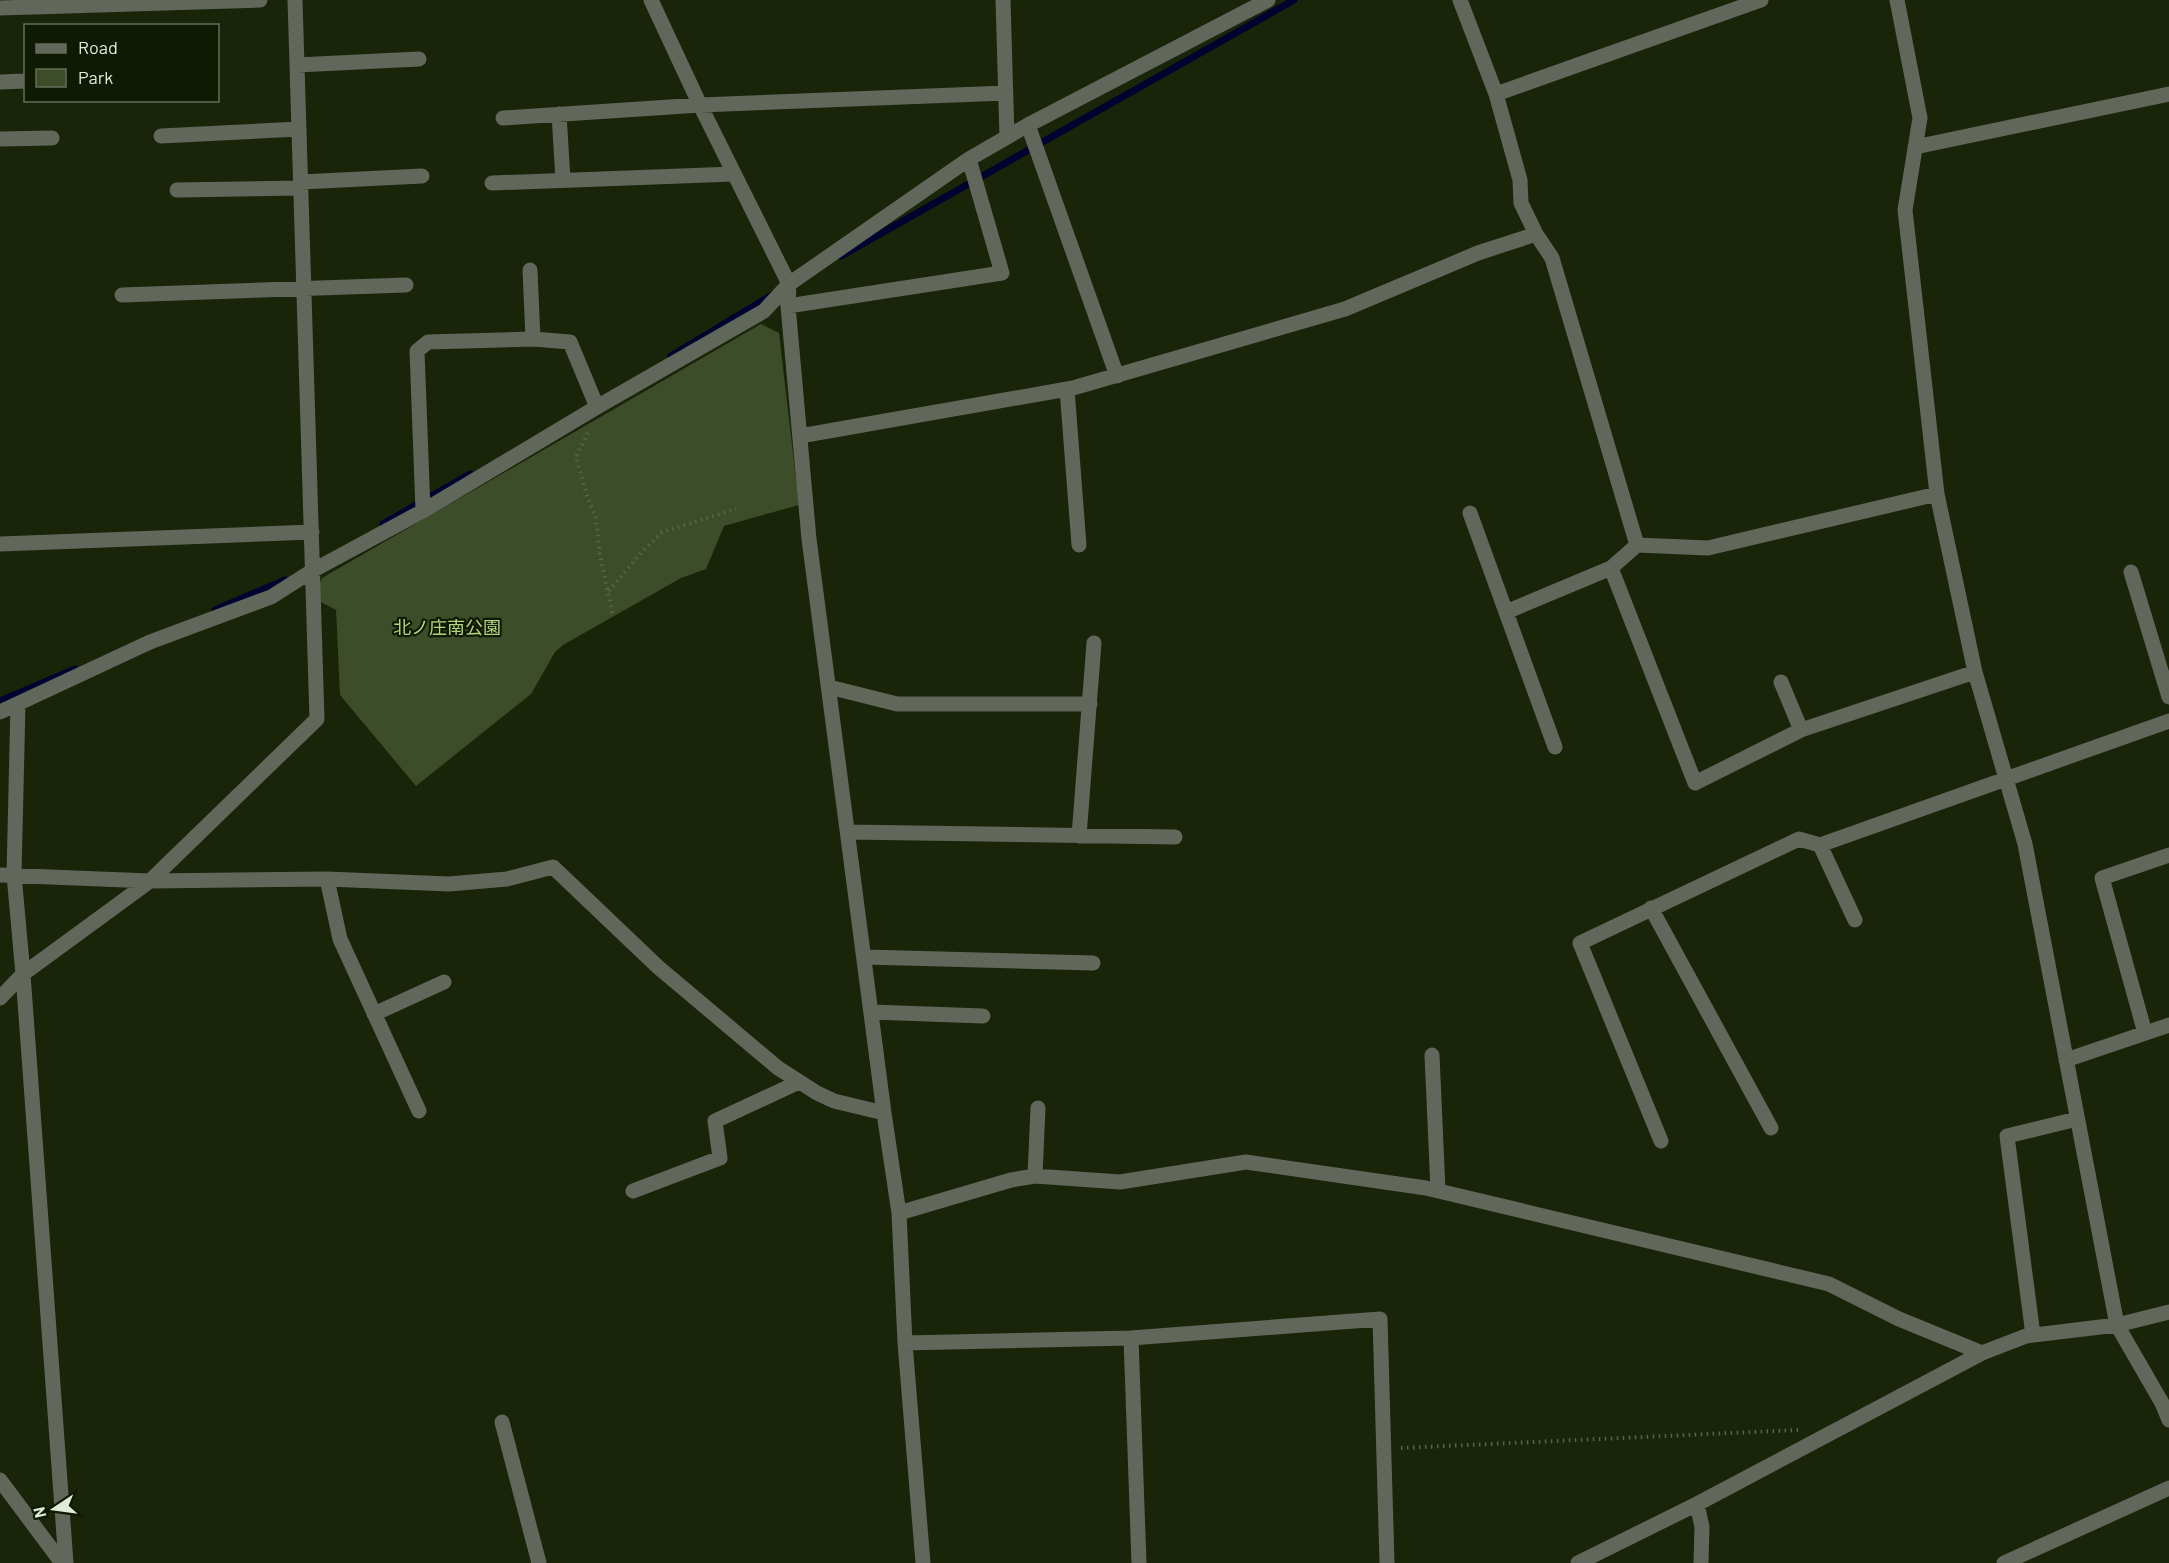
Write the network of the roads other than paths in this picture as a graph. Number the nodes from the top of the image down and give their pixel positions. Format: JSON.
{"nodes":[{"id":1,"x":260,"y":0,"type":"edge"},
{"id":2,"x":295,"y":0,"type":"edge"},
{"id":3,"x":651,"y":0,"type":"edge"},
{"id":4,"x":1003,"y":0,"type":"edge"},
{"id":5,"x":1268,"y":0,"type":"edge"},
{"id":6,"x":1460,"y":0,"type":"edge"},
{"id":7,"x":1761,"y":0,"type":"edge"},
{"id":8,"x":1897,"y":0,"type":"edge"},
{"id":9,"x":0,"y":8,"type":"edge"},
{"id":10,"x":419,"y":58,"type":"dead end"},
{"id":11,"x":297,"y":65,"type":"junction"},
{"id":12,"x":24,"y":81,"type":"edge"},
{"id":13,"x":0,"y":82,"type":"edge"},
{"id":14,"x":1006,"y":93,"type":"junction"},
{"id":15,"x":1496,"y":94,"type":"junction"},
{"id":16,"x":2169,"y":94,"type":"edge"},
{"id":17,"x":700,"y":105,"type":"junction"},
{"id":18,"x":559,"y":114,"type":"junction"},
{"id":19,"x":502,"y":118,"type":"dead end"},
{"id":20,"x":1028,"y":125,"type":"junction"},
{"id":21,"x":299,"y":129,"type":"junction"},
{"id":22,"x":161,"y":136,"type":"dead end"},
{"id":23,"x":1007,"y":137,"type":"junction"},
{"id":24,"x":51,"y":138,"type":"dead end"},
{"id":25,"x":0,"y":139,"type":"edge"},
{"id":26,"x":1915,"y":147,"type":"junction"},
{"id":27,"x":969,"y":159,"type":"junction"},
{"id":28,"x":734,"y":174,"type":"junction"},
{"id":29,"x":422,"y":176,"type":"dead end"},
{"id":30,"x":563,"y":180,"type":"junction"},
{"id":31,"x":492,"y":183,"type":"dead end"},
{"id":32,"x":301,"y":185,"type":"junction"},
{"id":33,"x":177,"y":190,"type":"dead end"},
{"id":34,"x":1536,"y":234,"type":"junction"},
{"id":35,"x":530,"y":270,"type":"dead end"},
{"id":36,"x":789,"y":284,"type":"junction"},
{"id":37,"x":406,"y":285,"type":"dead end"},
{"id":38,"x":304,"y":287,"type":"junction"},
{"id":39,"x":122,"y":295,"type":"dead end"},
{"id":40,"x":788,"y":306,"type":"junction"},
{"id":41,"x":533,"y":339,"type":"junction"},
{"id":42,"x":1118,"y":376,"type":"junction"},
{"id":43,"x":1067,"y":389,"type":"junction"},
{"id":44,"x":597,"y":407,"type":"junction"},
{"id":45,"x":800,"y":436,"type":"junction"},
{"id":46,"x":1937,"y":494,"type":"junction"},
{"id":47,"x":423,"y":511,"type":"junction"},
{"id":48,"x":1470,"y":513,"type":"dead end"},
{"id":49,"x":312,"y":531,"type":"junction"},
{"id":50,"x":0,"y":544,"type":"edge"},
{"id":51,"x":1079,"y":545,"type":"dead end"},
{"id":52,"x":1637,"y":545,"type":"junction"},
{"id":53,"x":1611,"y":568,"type":"junction"},
{"id":54,"x":312,"y":572,"type":"junction"},
{"id":55,"x":2131,"y":572,"type":"dead end"},
{"id":56,"x":1506,"y":612,"type":"junction"},
{"id":57,"x":1094,"y":643,"type":"dead end"},
{"id":58,"x":1976,"y":672,"type":"junction"},
{"id":59,"x":1781,"y":682,"type":"dead end"},
{"id":60,"x":829,"y":687,"type":"junction"},
{"id":61,"x":2169,"y":697,"type":"edge"},
{"id":62,"x":18,"y":704,"type":"junction"},
{"id":63,"x":1090,"y":704,"type":"junction"},
{"id":64,"x":0,"y":711,"type":"edge"},
{"id":65,"x":2169,"y":721,"type":"edge"},
{"id":66,"x":1801,"y":730,"type":"junction"},
{"id":67,"x":1555,"y":747,"type":"dead end"},
{"id":68,"x":2007,"y":779,"type":"junction"},
{"id":69,"x":848,"y":832,"type":"junction"},
{"id":70,"x":1079,"y":836,"type":"junction"},
{"id":71,"x":1175,"y":837,"type":"dead end"},
{"id":72,"x":1820,"y":845,"type":"junction"},
{"id":73,"x":2169,"y":855,"type":"edge"},
{"id":74,"x":7,"y":875,"type":"edge"},
{"id":75,"x":327,"y":879,"type":"junction"},
{"id":76,"x":150,"y":881,"type":"junction"},
{"id":77,"x":1652,"y":908,"type":"junction"},
{"id":78,"x":1855,"y":920,"type":"dead end"},
{"id":79,"x":864,"y":957,"type":"junction"},
{"id":80,"x":1093,"y":963,"type":"dead end"},
{"id":81,"x":23,"y":974,"type":"junction"},
{"id":82,"x":444,"y":982,"type":"dead end"},
{"id":83,"x":0,"y":998,"type":"edge"},
{"id":84,"x":871,"y":1012,"type":"junction"},
{"id":85,"x":374,"y":1014,"type":"junction"},
{"id":86,"x":983,"y":1016,"type":"dead end"},
{"id":87,"x":2169,"y":1024,"type":"edge"},
{"id":88,"x":2145,"y":1033,"type":"junction"},
{"id":89,"x":1432,"y":1055,"type":"dead end"},
{"id":90,"x":2066,"y":1060,"type":"junction"},
{"id":91,"x":799,"y":1082,"type":"junction"},
{"id":92,"x":1038,"y":1108,"type":"dead end"},
{"id":93,"x":419,"y":1111,"type":"dead end"},
{"id":94,"x":884,"y":1113,"type":"junction"},
{"id":95,"x":2077,"y":1119,"type":"junction"},
{"id":96,"x":1771,"y":1128,"type":"dead end"},
{"id":97,"x":1661,"y":1141,"type":"dead end"},
{"id":98,"x":1035,"y":1176,"type":"junction"},
{"id":99,"x":1438,"y":1190,"type":"junction"},
{"id":100,"x":633,"y":1191,"type":"dead end"},
{"id":101,"x":899,"y":1213,"type":"junction"},
{"id":102,"x":2169,"y":1312,"type":"edge"},
{"id":103,"x":2117,"y":1325,"type":"junction"},
{"id":104,"x":2033,"y":1335,"type":"junction"},
{"id":105,"x":1131,"y":1338,"type":"junction"},
{"id":106,"x":905,"y":1342,"type":"junction"},
{"id":107,"x":1982,"y":1353,"type":"junction"},
{"id":108,"x":2169,"y":1420,"type":"edge"},
{"id":109,"x":502,"y":1422,"type":"dead end"},
{"id":110,"x":0,"y":1480,"type":"edge"},
{"id":111,"x":2169,"y":1488,"type":"edge"},
{"id":112,"x":1697,"y":1504,"type":"junction"},
{"id":113,"x":62,"y":1563,"type":"edge"},
{"id":114,"x":66,"y":1563,"type":"edge"},
{"id":115,"x":539,"y":1563,"type":"edge"},
{"id":116,"x":923,"y":1563,"type":"edge"},
{"id":117,"x":1139,"y":1563,"type":"edge"},
{"id":118,"x":1387,"y":1563,"type":"edge"},
{"id":119,"x":1578,"y":1563,"type":"edge"},
{"id":120,"x":1701,"y":1563,"type":"edge"},
{"id":121,"x":2004,"y":1563,"type":"edge"}],
"edges":[{"from":1,"to":9,"type":"street"},
{"from":2,"to":11,"type":"street"},
{"from":3,"to":17,"type":"street"},
{"from":4,"to":14,"type":"street"},
{"from":5,"to":20,"type":"street"},
{"from":6,"to":15,"type":"street"},
{"from":7,"to":15,"type":"street"},
{"from":8,"to":26,"type":"street"},
{"from":10,"to":11,"type":"street"},
{"from":11,"to":21,"type":"street"},
{"from":12,"to":13,"type":"street"},
{"from":14,"to":17,"type":"street"},
{"from":14,"to":23,"type":"street"},
{"from":15,"to":34,"type":"street"},
{"from":16,"to":26,"type":"street"},
{"from":17,"to":18,"type":"street"},
{"from":17,"to":28,"type":"street"},
{"from":18,"to":19,"type":"street"},
{"from":18,"to":30,"type":"street"},
{"from":20,"to":23,"type":"street"},
{"from":20,"to":42,"type":"street"},
{"from":21,"to":22,"type":"street"},
{"from":21,"to":32,"type":"street"},
{"from":23,"to":27,"type":"street"},
{"from":24,"to":25,"type":"street"},
{"from":26,"to":46,"type":"street"},
{"from":27,"to":36,"type":"street"},
{"from":27,"to":40,"type":"street"},
{"from":28,"to":30,"type":"street"},
{"from":28,"to":36,"type":"street"},
{"from":29,"to":32,"type":"street"},
{"from":30,"to":31,"type":"street"},
{"from":32,"to":33,"type":"street"},
{"from":32,"to":38,"type":"street"},
{"from":34,"to":42,"type":"street"},
{"from":34,"to":52,"type":"street"},
{"from":35,"to":41,"type":"street"},
{"from":36,"to":40,"type":"street"},
{"from":36,"to":44,"type":"street"},
{"from":37,"to":38,"type":"street"},
{"from":38,"to":39,"type":"street"},
{"from":38,"to":49,"type":"street"},
{"from":40,"to":45,"type":"street"},
{"from":41,"to":44,"type":"street"},
{"from":41,"to":47,"type":"street"},
{"from":42,"to":43,"type":"street"},
{"from":43,"to":45,"type":"street"},
{"from":43,"to":51,"type":"street"},
{"from":44,"to":47,"type":"street"},
{"from":45,"to":60,"type":"street"},
{"from":46,"to":52,"type":"street"},
{"from":46,"to":58,"type":"street"},
{"from":47,"to":54,"type":"street"},
{"from":48,"to":56,"type":"street"},
{"from":49,"to":50,"type":"street"},
{"from":49,"to":54,"type":"street"},
{"from":52,"to":53,"type":"street"},
{"from":53,"to":56,"type":"street"},
{"from":53,"to":66,"type":"street"},
{"from":54,"to":62,"type":"street"},
{"from":54,"to":76,"type":"street"},
{"from":55,"to":61,"type":"street"},
{"from":56,"to":67,"type":"street"},
{"from":57,"to":63,"type":"street"},
{"from":58,"to":66,"type":"street"},
{"from":58,"to":68,"type":"street"},
{"from":59,"to":66,"type":"street"},
{"from":60,"to":63,"type":"street"},
{"from":60,"to":69,"type":"street"},
{"from":62,"to":64,"type":"street"},
{"from":62,"to":74,"type":"street"},
{"from":63,"to":70,"type":"street"},
{"from":65,"to":68,"type":"street"},
{"from":68,"to":72,"type":"street"},
{"from":68,"to":90,"type":"street"},
{"from":69,"to":70,"type":"street"},
{"from":69,"to":79,"type":"street"},
{"from":70,"to":71,"type":"street"},
{"from":72,"to":77,"type":"street"},
{"from":72,"to":78,"type":"street"},
{"from":73,"to":88,"type":"street"},
{"from":74,"to":76,"type":"street"},
{"from":74,"to":81,"type":"street"},
{"from":75,"to":76,"type":"street"},
{"from":75,"to":85,"type":"street"},
{"from":75,"to":91,"type":"street"},
{"from":76,"to":81,"type":"street"},
{"from":77,"to":96,"type":"street"},
{"from":77,"to":97,"type":"street"},
{"from":79,"to":80,"type":"street"},
{"from":79,"to":84,"type":"street"},
{"from":81,"to":83,"type":"street"},
{"from":81,"to":114,"type":"street"},
{"from":82,"to":85,"type":"street"},
{"from":84,"to":86,"type":"street"},
{"from":84,"to":94,"type":"street"},
{"from":85,"to":93,"type":"street"},
{"from":87,"to":88,"type":"street"},
{"from":88,"to":90,"type":"street"},
{"from":89,"to":99,"type":"street"},
{"from":90,"to":95,"type":"street"},
{"from":91,"to":94,"type":"street"},
{"from":91,"to":100,"type":"street"},
{"from":92,"to":98,"type":"street"},
{"from":94,"to":101,"type":"street"},
{"from":95,"to":103,"type":"street"},
{"from":95,"to":104,"type":"street"},
{"from":98,"to":99,"type":"street"},
{"from":98,"to":101,"type":"street"},
{"from":99,"to":107,"type":"street"},
{"from":101,"to":106,"type":"street"},
{"from":102,"to":103,"type":"street"},
{"from":103,"to":104,"type":"street"},
{"from":103,"to":108,"type":"street"},
{"from":104,"to":107,"type":"street"},
{"from":105,"to":106,"type":"street"},
{"from":105,"to":117,"type":"street"},
{"from":105,"to":118,"type":"street"},
{"from":106,"to":116,"type":"street"},
{"from":107,"to":112,"type":"street"},
{"from":109,"to":115,"type":"street"},
{"from":110,"to":113,"type":"street"},
{"from":111,"to":121,"type":"street"},
{"from":112,"to":119,"type":"street"},
{"from":112,"to":120,"type":"street"}]}
